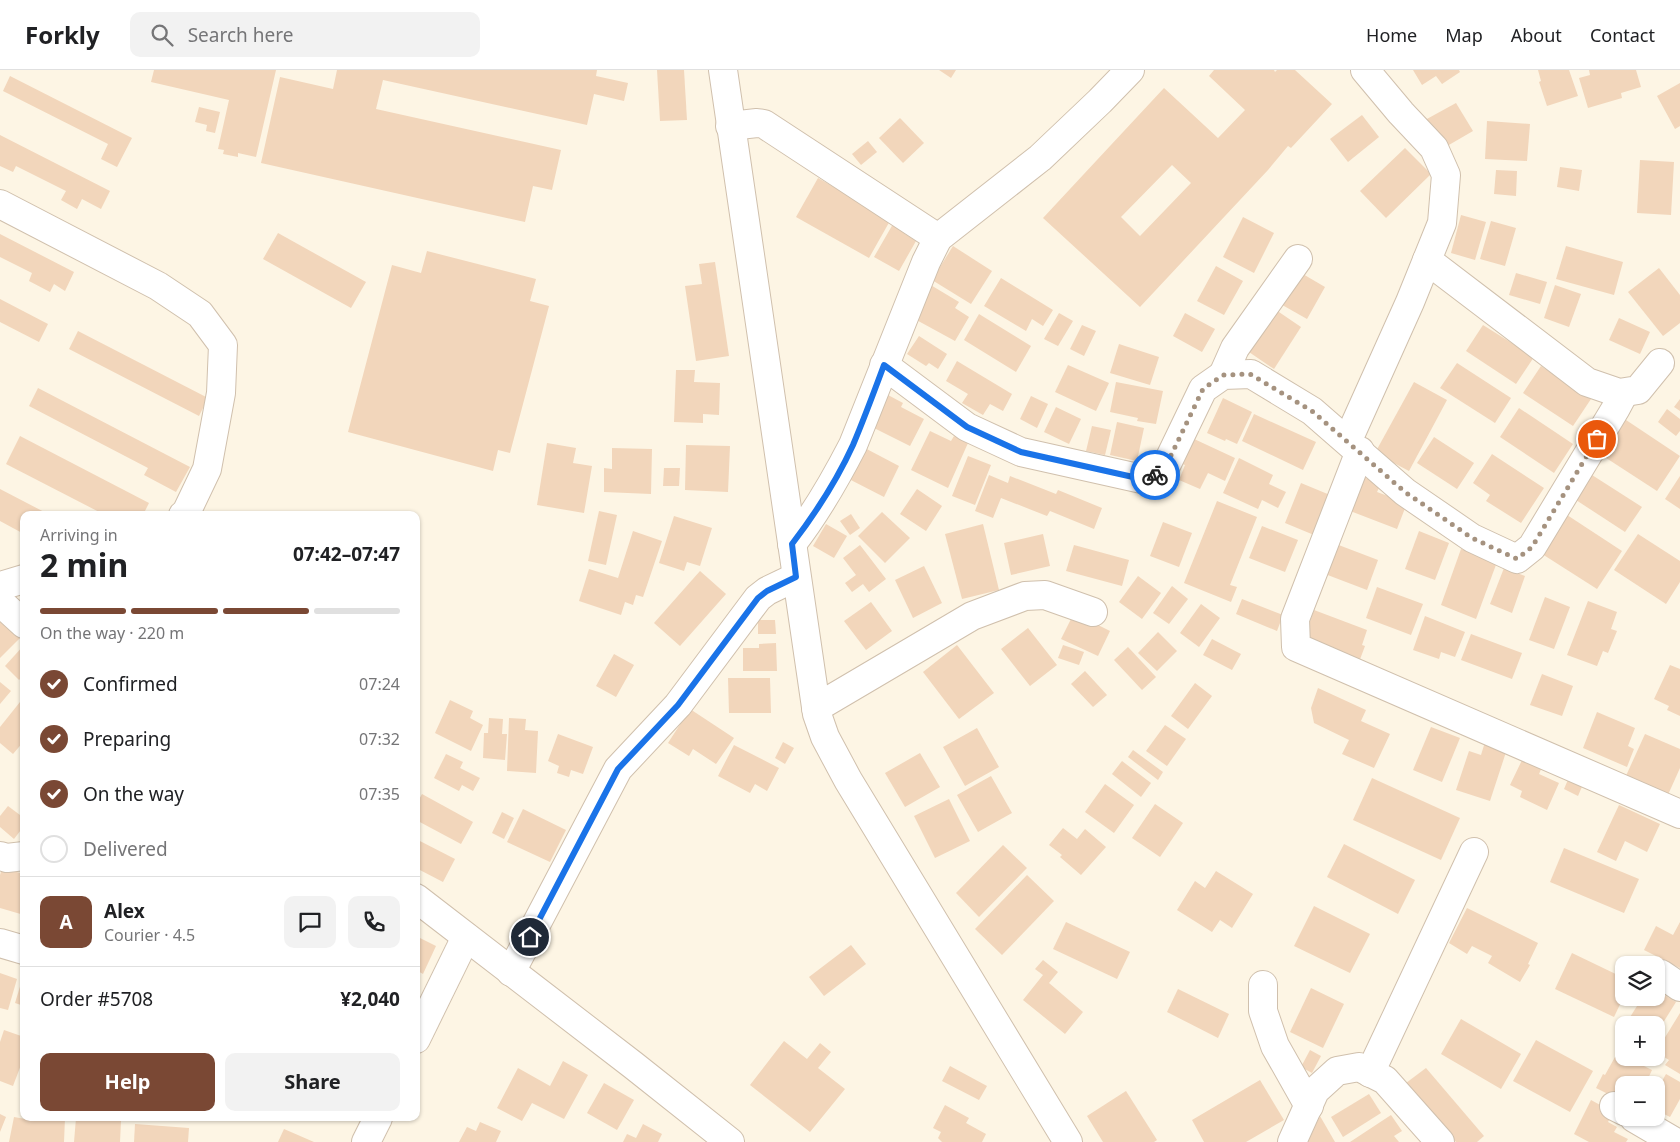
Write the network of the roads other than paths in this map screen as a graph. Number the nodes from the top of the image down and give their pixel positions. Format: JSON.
{"nodes":[{"id":1,"x":723,"y":70,"type":"edge"},
{"id":2,"x":1130,"y":70,"type":"edge"},
{"id":3,"x":1365,"y":70,"type":"edge"},
{"id":4,"x":730,"y":126,"type":"junction"},
{"id":5,"x":0,"y":204,"type":"edge"},
{"id":6,"x":938,"y":238,"type":"junction"},
{"id":7,"x":1298,"y":259,"type":"dead end"},
{"id":8,"x":1427,"y":260,"type":"junction"},
{"id":9,"x":1660,"y":363,"type":"dead end"},
{"id":10,"x":884,"y":365,"type":"junction"},
{"id":11,"x":1223,"y":375,"type":"junction"},
{"id":12,"x":1624,"y":393,"type":"junction"},
{"id":13,"x":1354,"y":446,"type":"junction"},
{"id":14,"x":186,"y":511,"type":"edge"},
{"id":15,"x":792,"y":544,"type":"junction"},
{"id":16,"x":796,"y":577,"type":"junction"},
{"id":17,"x":20,"y":580,"type":"edge"},
{"id":18,"x":0,"y":586,"type":"edge"},
{"id":19,"x":0,"y":602,"type":"edge"},
{"id":20,"x":1093,"y":612,"type":"dead end"},
{"id":21,"x":20,"y":620,"type":"edge"},
{"id":22,"x":816,"y":708,"type":"junction"},
{"id":23,"x":1680,"y":814,"type":"edge"},
{"id":24,"x":1474,"y":852,"type":"dead end"},
{"id":25,"x":0,"y":856,"type":"edge"},
{"id":26,"x":20,"y":856,"type":"edge"},
{"id":27,"x":420,"y":901,"type":"edge"},
{"id":28,"x":466,"y":937,"type":"junction"},
{"id":29,"x":0,"y":943,"type":"edge"},
{"id":30,"x":20,"y":949,"type":"edge"},
{"id":31,"x":511,"y":972,"type":"junction"},
{"id":32,"x":1263,"y":985,"type":"dead end"},
{"id":33,"x":420,"y":1031,"type":"edge"},
{"id":34,"x":1370,"y":1072,"type":"junction"},
{"id":35,"x":1309,"y":1106,"type":"junction"},
{"id":36,"x":376,"y":1121,"type":"edge"},
{"id":37,"x":1649,"y":1126,"type":"edge"},
{"id":38,"x":366,"y":1142,"type":"edge"},
{"id":39,"x":730,"y":1142,"type":"edge"},
{"id":40,"x":1068,"y":1142,"type":"edge"},
{"id":41,"x":1292,"y":1142,"type":"edge"},
{"id":42,"x":1440,"y":1142,"type":"edge"},
{"id":43,"x":1675,"y":1142,"type":"edge"}],
"edges":[{"from":1,"to":4,"type":"street"},
{"from":2,"to":6,"type":"street"},
{"from":3,"to":8,"type":"street"},
{"from":4,"to":6,"type":"street"},
{"from":4,"to":15,"type":"street"},
{"from":5,"to":14,"type":"street"},
{"from":6,"to":10,"type":"street"},
{"from":7,"to":11,"type":"street"},
{"from":8,"to":12,"type":"street"},
{"from":8,"to":13,"type":"street"},
{"from":9,"to":12,"type":"street"},
{"from":10,"to":11,"type":"street"},
{"from":10,"to":15,"type":"street"},
{"from":11,"to":13,"type":"street"},
{"from":12,"to":13,"type":"street"},
{"from":13,"to":23,"type":"street"},
{"from":15,"to":16,"type":"street"},
{"from":16,"to":22,"type":"street"},
{"from":16,"to":31,"type":"street"},
{"from":17,"to":18,"type":"street"},
{"from":19,"to":21,"type":"street"},
{"from":20,"to":22,"type":"street"},
{"from":22,"to":40,"type":"street"},
{"from":24,"to":34,"type":"street"},
{"from":25,"to":26,"type":"street"},
{"from":27,"to":28,"type":"street"},
{"from":28,"to":31,"type":"street"},
{"from":28,"to":33,"type":"street"},
{"from":29,"to":30,"type":"street"},
{"from":31,"to":39,"type":"street"},
{"from":32,"to":35,"type":"street"},
{"from":34,"to":35,"type":"street"},
{"from":34,"to":42,"type":"street"},
{"from":35,"to":41,"type":"street"},
{"from":36,"to":38,"type":"street"},
{"from":37,"to":43,"type":"street"}]}
